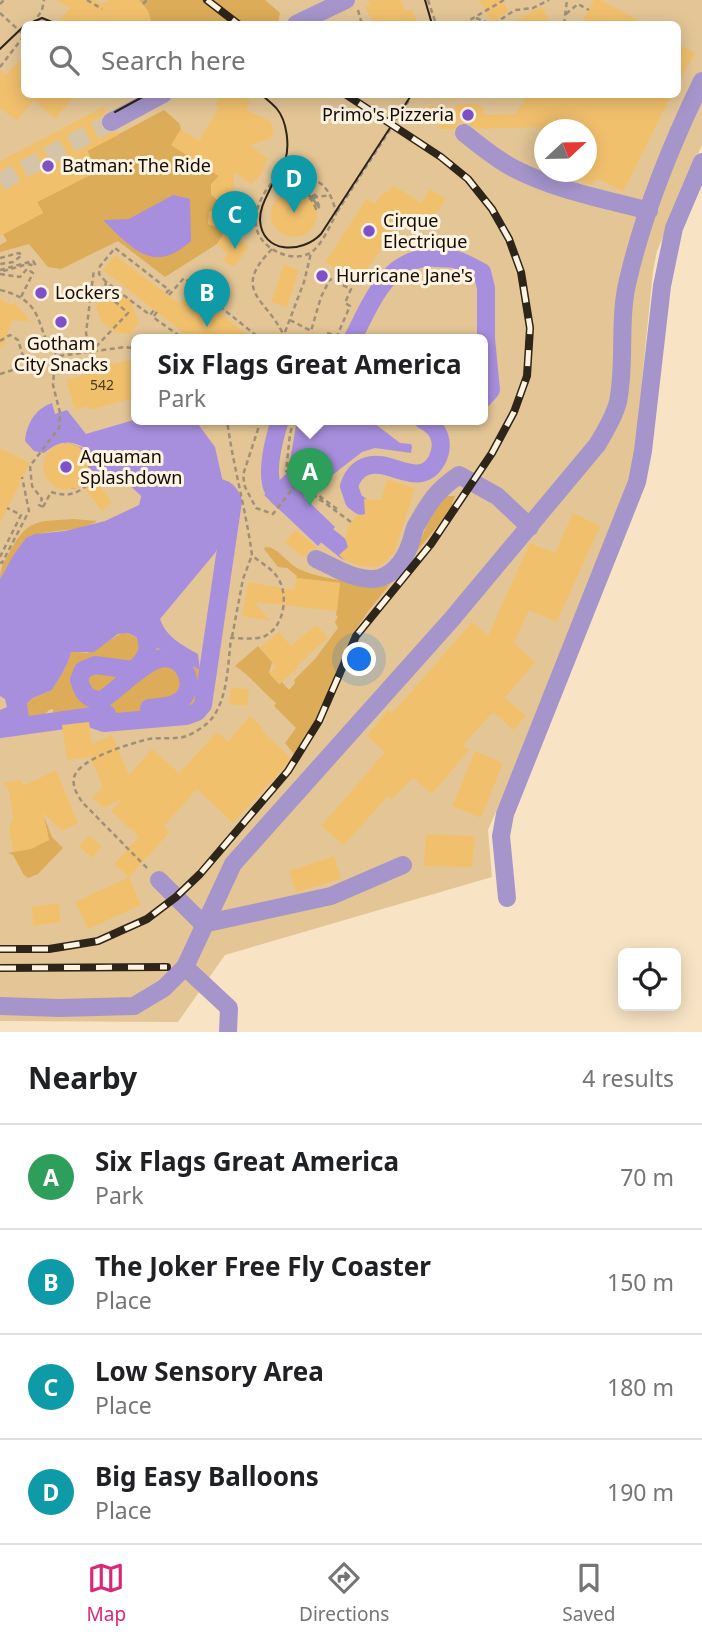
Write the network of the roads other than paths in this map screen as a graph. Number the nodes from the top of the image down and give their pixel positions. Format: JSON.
{"nodes":[{"id":1,"x":352,"y":2,"type":"edge"},
{"id":2,"x":304,"y":21,"type":"edge"},
{"id":3,"x":702,"y":81,"type":"edge"},
{"id":4,"x":156,"y":98,"type":"edge"},
{"id":5,"x":111,"y":122,"type":"tunnel mouth"},
{"id":6,"x":464,"y":133,"type":"dead end"},
{"id":7,"x":702,"y":162,"type":"edge"},
{"id":8,"x":649,"y":211,"type":"junction"},
{"id":9,"x":530,"y":527,"type":"junction"},
{"id":10,"x":316,"y":559,"type":"dead end"},
{"id":11,"x":403,"y":865,"type":"dead end"},
{"id":12,"x":159,"y":880,"type":"road end"},
{"id":13,"x":507,"y":898,"type":"dead end"},
{"id":14,"x":203,"y":924,"type":"junction"},
{"id":15,"x":185,"y":967,"type":"junction"},
{"id":16,"x":0,"y":1006,"type":"edge"},
{"id":17,"x":228,"y":1032,"type":"edge"}],
"edges":[{"from":1,"to":2,"type":"lane"},
{"from":3,"to":8,"type":"lane"},
{"from":4,"to":5,"type":"lane"},
{"from":6,"to":8,"type":"lane"},
{"from":7,"to":13,"type":"lane"},
{"from":8,"to":9,"type":"lane"},
{"from":9,"to":10,"type":"lane"},
{"from":9,"to":14,"type":"lane"},
{"from":11,"to":14,"type":"lane"},
{"from":12,"to":14,"type":"lane"},
{"from":14,"to":15,"type":"lane"},
{"from":15,"to":16,"type":"lane"},
{"from":15,"to":17,"type":"lane"}]}
